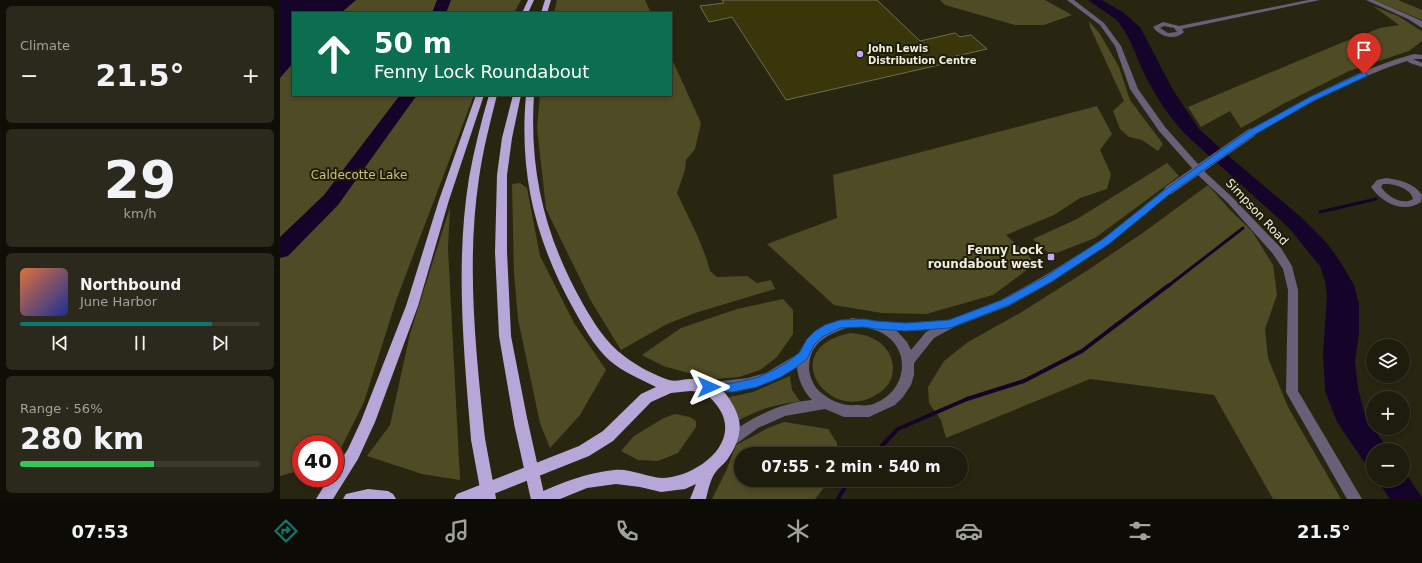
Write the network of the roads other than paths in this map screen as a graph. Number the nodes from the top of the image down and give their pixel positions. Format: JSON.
{"nodes":[{"id":1,"x":531,"y":0,"type":"edge"},
{"id":2,"x":548,"y":0,"type":"edge"},
{"id":3,"x":1070,"y":0,"type":"edge"},
{"id":4,"x":1316,"y":0,"type":"edge"},
{"id":5,"x":1369,"y":0,"type":"edge"},
{"id":6,"x":525,"y":12,"type":"edge"},
{"id":7,"x":544,"y":12,"type":"edge"},
{"id":8,"x":1410,"y":18,"type":"junction"},
{"id":9,"x":1422,"y":23,"type":"edge"},
{"id":10,"x":1422,"y":26,"type":"edge"},
{"id":11,"x":1179,"y":28,"type":"dead end"},
{"id":12,"x":1422,"y":50,"type":"edge"},
{"id":13,"x":1422,"y":57,"type":"edge"},
{"id":14,"x":1414,"y":61,"type":"edge"},
{"id":15,"x":480,"y":96,"type":"edge"},
{"id":16,"x":493,"y":96,"type":"edge"},
{"id":17,"x":517,"y":96,"type":"edge"},
{"id":18,"x":530,"y":96,"type":"edge"},
{"id":19,"x":950,"y":324,"type":"junction"},
{"id":20,"x":876,"y":325,"type":"junction"},
{"id":21,"x":803,"y":356,"type":"junction"},
{"id":22,"x":909,"y":361,"type":"junction"},
{"id":23,"x":670,"y":387,"type":"junction"},
{"id":24,"x":709,"y":387,"type":"junction"},
{"id":25,"x":824,"y":404,"type":"junction"},
{"id":26,"x":731,"y":440,"type":"junction"},
{"id":27,"x":708,"y":470,"type":"junction"},
{"id":28,"x":324,"y":499,"type":"edge"},
{"id":29,"x":351,"y":499,"type":"edge"},
{"id":30,"x":388,"y":499,"type":"edge"},
{"id":31,"x":462,"y":499,"type":"edge"},
{"id":32,"x":489,"y":499,"type":"edge"},
{"id":33,"x":539,"y":499,"type":"edge"},
{"id":34,"x":698,"y":499,"type":"edge"},
{"id":35,"x":1356,"y":499,"type":"edge"}],
"edges":[{"from":1,"to":6,"type":"highway"},
{"from":2,"to":7,"type":"highway"},
{"from":3,"to":35,"type":"street","name":"Simpson Road"},
{"from":4,"to":11,"type":"street"},
{"from":5,"to":8,"type":"street"},
{"from":8,"to":9,"type":"street"},
{"from":8,"to":10,"type":"street"},
{"from":12,"to":14,"type":"street"},
{"from":13,"to":14,"type":"street"},
{"from":14,"to":19,"type":"street","bridge":true},
{"from":15,"to":28,"type":"highway"},
{"from":16,"to":32,"type":"highway","bridge":true},
{"from":17,"to":33,"type":"highway","bridge":true},
{"from":18,"to":23,"type":"highway"},
{"from":19,"to":20,"type":"street"},
{"from":19,"to":22,"type":"street"},
{"from":20,"to":21,"type":"street"},
{"from":20,"to":22,"type":"street"},
{"from":21,"to":24,"type":"street"},
{"from":21,"to":25,"type":"street"},
{"from":22,"to":25,"type":"street"},
{"from":23,"to":24,"type":"highway"},
{"from":23,"to":31,"type":"highway"},
{"from":24,"to":26,"type":"highway"},
{"from":25,"to":26,"type":"street"},
{"from":26,"to":27,"type":"highway"},
{"from":27,"to":33,"type":"highway"},
{"from":27,"to":34,"type":"highway"},
{"from":29,"to":30,"type":"highway"}]}
